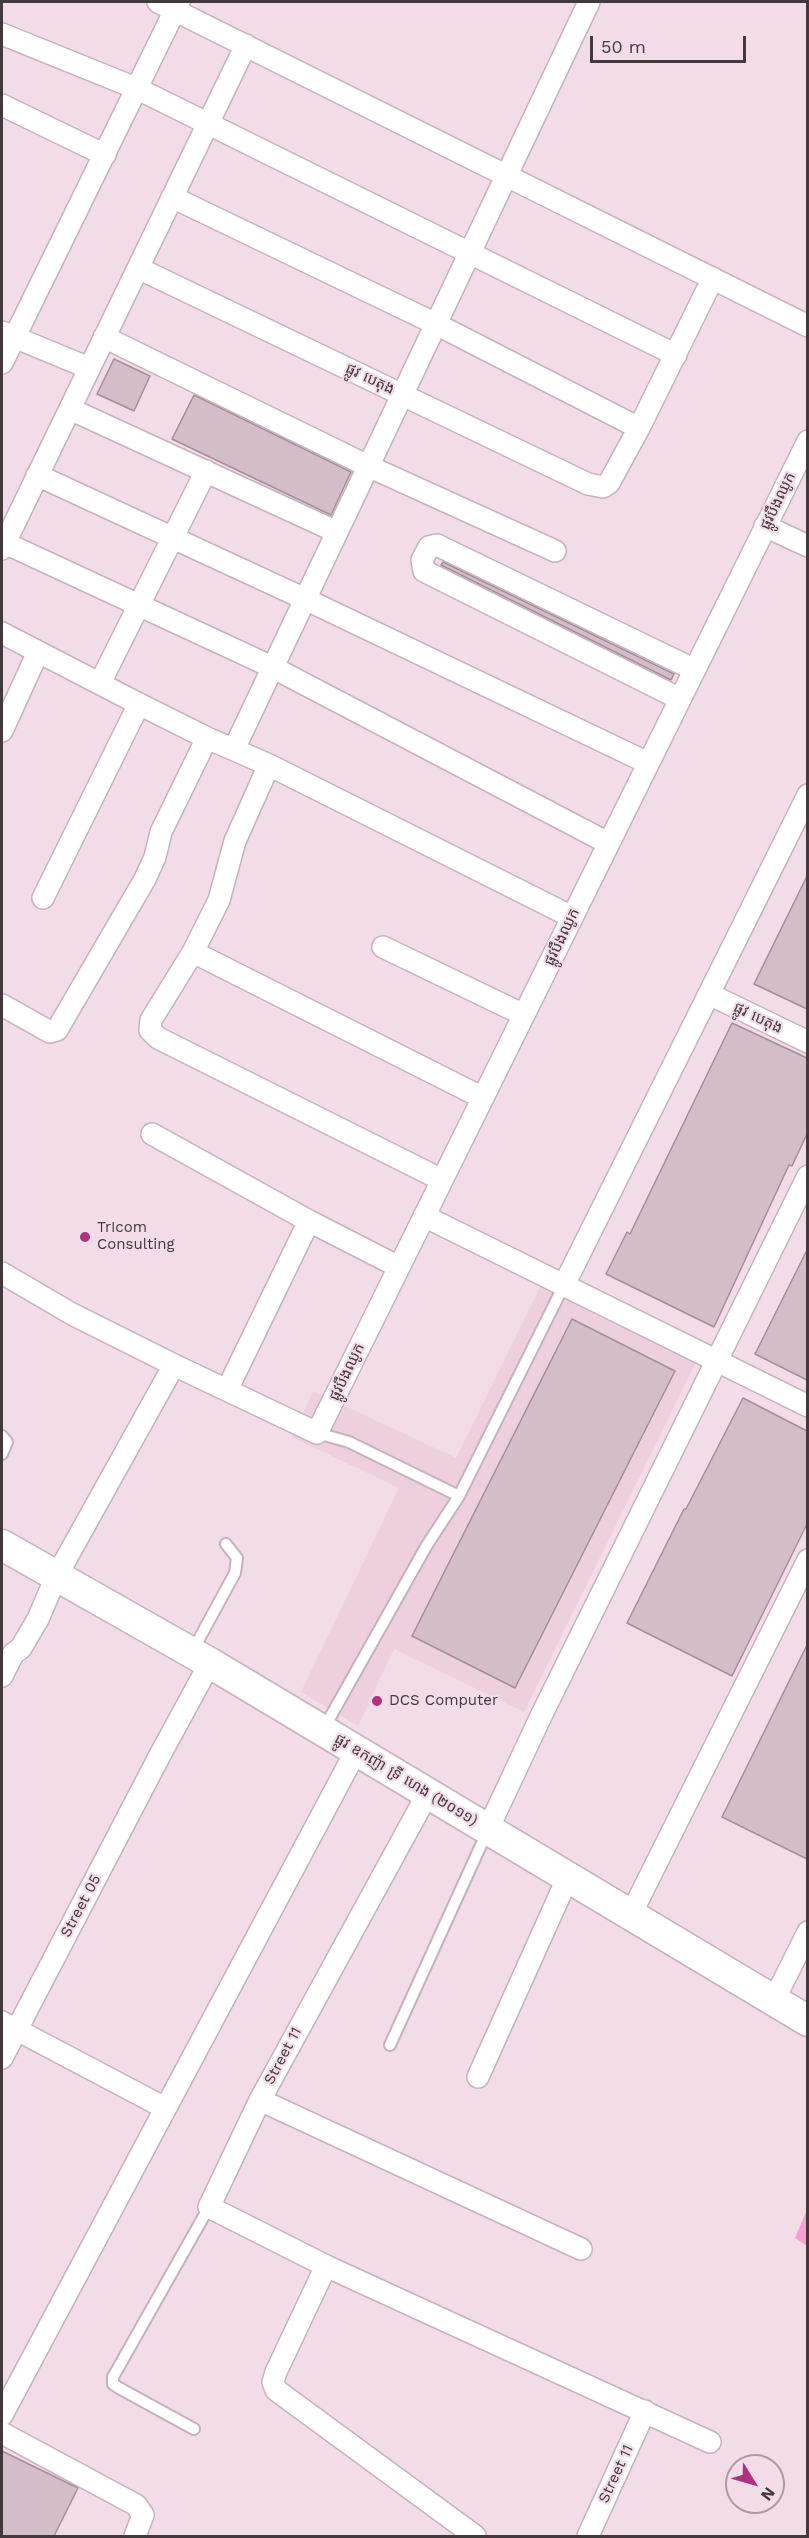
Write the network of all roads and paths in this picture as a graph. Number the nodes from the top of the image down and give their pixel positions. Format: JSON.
{"nodes":[{"id":1,"x":589,"y":2,"type":"edge"},
{"id":2,"x":171,"y":4,"type":"edge"},
{"id":3,"x":2,"y":34,"type":"edge"},
{"id":4,"x":246,"y":45,"type":"junction"},
{"id":5,"x":138,"y":89,"type":"junction"},
{"id":6,"x":2,"y":105,"type":"edge"},
{"id":7,"x":208,"y":123,"type":"junction"},
{"id":8,"x":105,"y":155,"type":"junction"},
{"id":9,"x":507,"y":176,"type":"junction"},
{"id":10,"x":172,"y":197,"type":"junction"},
{"id":11,"x":470,"y":252,"type":"junction"},
{"id":12,"x":138,"y":268,"type":"junction"},
{"id":13,"x":712,"y":278,"type":"junction"},
{"id":14,"x":436,"y":324,"type":"junction"},
{"id":15,"x":807,"y":326,"type":"edge"},
{"id":16,"x":8,"y":335,"type":"edge"},
{"id":17,"x":104,"y":337,"type":"junction"},
{"id":18,"x":676,"y":355,"type":"junction"},
{"id":19,"x":2,"y":363,"type":"edge"},
{"id":20,"x":89,"y":368,"type":"junction"},
{"id":21,"x":402,"y":394,"type":"junction"},
{"id":22,"x":69,"y":409,"type":"junction"},
{"id":23,"x":639,"y":428,"type":"junction"},
{"id":24,"x":807,"y":441,"type":"edge"},
{"id":25,"x":368,"y":466,"type":"junction"},
{"id":26,"x":206,"y":471,"type":"junction"},
{"id":27,"x":37,"y":475,"type":"junction"},
{"id":28,"x":765,"y":526,"type":"junction"},
{"id":29,"x":337,"y":532,"type":"junction"},
{"id":30,"x":172,"y":538,"type":"junction"},
{"id":31,"x":3,"y":546,"type":"edge"},
{"id":32,"x":807,"y":546,"type":"edge"},
{"id":33,"x":555,"y":551,"type":"dead end"},
{"id":34,"x":305,"y":599,"type":"junction"},
{"id":35,"x":139,"y":606,"type":"junction"},
{"id":36,"x":2,"y":633,"type":"edge"},
{"id":37,"x":38,"y":652,"type":"junction"},
{"id":38,"x":272,"y":667,"type":"junction"},
{"id":39,"x":693,"y":669,"type":"junction"},
{"id":40,"x":100,"y":683,"type":"junction"},
{"id":41,"x":680,"y":699,"type":"junction"},
{"id":42,"x":139,"y":704,"type":"junction"},
{"id":43,"x":2,"y":731,"type":"edge"},
{"id":44,"x":207,"y":738,"type":"junction"},
{"id":45,"x":234,"y":749,"type":"junction"},
{"id":46,"x":648,"y":763,"type":"junction"},
{"id":47,"x":269,"y":765,"type":"junction"},
{"id":48,"x":807,"y":795,"type":"edge"},
{"id":49,"x":608,"y":843,"type":"junction"},
{"id":50,"x":43,"y":898,"type":"dead end"},
{"id":51,"x":572,"y":917,"type":"junction"},
{"id":52,"x":383,"y":946,"type":"dead end"},
{"id":53,"x":194,"y":952,"type":"junction"},
{"id":54,"x":709,"y":994,"type":"junction"},
{"id":55,"x":2,"y":1005,"type":"edge"},
{"id":56,"x":524,"y":1015,"type":"junction"},
{"id":57,"x":807,"y":1042,"type":"edge"},
{"id":58,"x":483,"y":1098,"type":"junction"},
{"id":59,"x":152,"y":1134,"type":"dead end"},
{"id":60,"x":807,"y":1176,"type":"edge"},
{"id":61,"x":442,"y":1180,"type":"junction"},
{"id":62,"x":424,"y":1216,"type":"junction"},
{"id":63,"x":309,"y":1221,"type":"junction"},
{"id":64,"x":399,"y":1268,"type":"junction"},
{"id":65,"x":2,"y":1273,"type":"edge"},
{"id":66,"x":564,"y":1285,"type":"junction"},
{"id":67,"x":716,"y":1360,"type":"junction"},
{"id":68,"x":174,"y":1365,"type":"junction"},
{"id":69,"x":227,"y":1390,"type":"junction"},
{"id":70,"x":807,"y":1406,"type":"edge"},
{"id":71,"x":317,"y":1433,"type":"junction"},
{"id":72,"x":2,"y":1436,"type":"edge"},
{"id":73,"x":2,"y":1454,"type":"edge"},
{"id":74,"x":459,"y":1496,"type":"junction"},
{"id":75,"x":226,"y":1544,"type":"dead end"},
{"id":76,"x":2,"y":1545,"type":"edge"},
{"id":77,"x":807,"y":1560,"type":"edge"},
{"id":78,"x":56,"y":1577,"type":"junction"},
{"id":79,"x":201,"y":1658,"type":"junction"},
{"id":80,"x":2,"y":1676,"type":"edge"},
{"id":81,"x":323,"y":1730,"type":"junction"},
{"id":82,"x":357,"y":1750,"type":"junction"},
{"id":83,"x":428,"y":1793,"type":"junction"},
{"id":84,"x":488,"y":1829,"type":"junction"},
{"id":85,"x":568,"y":1877,"type":"junction"},
{"id":86,"x":631,"y":1914,"type":"junction"},
{"id":87,"x":807,"y":1932,"type":"edge"},
{"id":88,"x":774,"y":2000,"type":"junction"},
{"id":89,"x":807,"y":2021,"type":"edge"},
{"id":90,"x":9,"y":2026,"type":"edge"},
{"id":91,"x":390,"y":2045,"type":"dead end"},
{"id":92,"x":2,"y":2058,"type":"edge"},
{"id":93,"x":478,"y":2077,"type":"dead end"},
{"id":94,"x":260,"y":2100,"type":"junction"},
{"id":95,"x":165,"y":2108,"type":"junction"},
{"id":96,"x":209,"y":2207,"type":"junction"},
{"id":97,"x":581,"y":2249,"type":"dead end"},
{"id":98,"x":326,"y":2266,"type":"junction"},
{"id":99,"x":645,"y":2411,"type":"junction"},
{"id":100,"x":2,"y":2415,"type":"edge"},
{"id":101,"x":194,"y":2429,"type":"dead end"},
{"id":102,"x":2,"y":2433,"type":"edge"},
{"id":103,"x":710,"y":2442,"type":"dead end"},
{"id":104,"x":135,"y":2536,"type":"edge"},
{"id":105,"x":475,"y":2536,"type":"edge"},
{"id":106,"x":588,"y":2536,"type":"edge"}],
"edges":[{"from":1,"to":9,"type":"street"},
{"from":2,"to":4,"type":"street"},
{"from":2,"to":5,"type":"street"},
{"from":3,"to":5,"type":"street"},
{"from":4,"to":7,"type":"street"},
{"from":4,"to":9,"type":"street"},
{"from":5,"to":7,"type":"street"},
{"from":5,"to":8,"type":"street"},
{"from":6,"to":8,"type":"street"},
{"from":7,"to":10,"type":"street"},
{"from":7,"to":11,"type":"street"},
{"from":8,"to":16,"type":"street"},
{"from":9,"to":11,"type":"street"},
{"from":9,"to":13,"type":"street"},
{"from":10,"to":12,"type":"street"},
{"from":10,"to":14,"type":"street"},
{"from":11,"to":14,"type":"street"},
{"from":11,"to":18,"type":"street"},
{"from":12,"to":17,"type":"street"},
{"from":12,"to":21,"type":"street","name":"ផ្លូវ បេតុង"},
{"from":13,"to":15,"type":"street"},
{"from":13,"to":18,"type":"street"},
{"from":14,"to":21,"type":"street"},
{"from":14,"to":23,"type":"street"},
{"from":16,"to":19,"type":"street"},
{"from":16,"to":20,"type":"street"},
{"from":17,"to":20,"type":"street"},
{"from":17,"to":25,"type":"street"},
{"from":18,"to":23,"type":"street"},
{"from":20,"to":22,"type":"street"},
{"from":21,"to":23,"type":"street","name":"ផ្លូវ បេតុង"},
{"from":21,"to":25,"type":"street"},
{"from":22,"to":26,"type":"street"},
{"from":22,"to":27,"type":"street"},
{"from":24,"to":28,"type":"street","name":"ផ្លូវបឹងឈូក"},
{"from":25,"to":29,"type":"street"},
{"from":25,"to":33,"type":"street"},
{"from":26,"to":29,"type":"street"},
{"from":26,"to":30,"type":"street"},
{"from":27,"to":30,"type":"street"},
{"from":27,"to":31,"type":"street"},
{"from":28,"to":32,"type":"street"},
{"from":28,"to":39,"type":"street","name":"ផ្លូវបឹងឈូក"},
{"from":29,"to":34,"type":"street"},
{"from":30,"to":34,"type":"street"},
{"from":30,"to":35,"type":"street"},
{"from":31,"to":35,"type":"street"},
{"from":34,"to":38,"type":"street"},
{"from":34,"to":46,"type":"street"},
{"from":35,"to":38,"type":"street"},
{"from":35,"to":40,"type":"street"},
{"from":36,"to":37,"type":"street"},
{"from":37,"to":40,"type":"street"},
{"from":37,"to":43,"type":"street"},
{"from":38,"to":45,"type":"street"},
{"from":38,"to":49,"type":"street"},
{"from":39,"to":41,"type":"street","name":"ផ្លូវបឹងឈូក"},
{"from":39,"to":41,"type":"street"},
{"from":40,"to":42,"type":"street"},
{"from":41,"to":46,"type":"street","name":"ផ្លូវបឹងឈូក"},
{"from":42,"to":44,"type":"street"},
{"from":42,"to":50,"type":"street"},
{"from":44,"to":45,"type":"street"},
{"from":44,"to":55,"type":"street"},
{"from":45,"to":47,"type":"street"},
{"from":46,"to":49,"type":"street","name":"ផ្លូវបឹងឈូក"},
{"from":47,"to":51,"type":"street"},
{"from":47,"to":53,"type":"street"},
{"from":48,"to":54,"type":"street"},
{"from":49,"to":51,"type":"street","name":"ផ្លូវបឹងឈូក"},
{"from":51,"to":56,"type":"street","name":"ផ្លូវបឹងឈូក"},
{"from":52,"to":56,"type":"street"},
{"from":53,"to":58,"type":"street"},
{"from":53,"to":61,"type":"street"},
{"from":54,"to":57,"type":"street","name":"ផ្លូវ បេតុង"},
{"from":54,"to":66,"type":"street"},
{"from":56,"to":58,"type":"street","name":"ផ្លូវបឹងឈូក"},
{"from":58,"to":61,"type":"street","name":"ផ្លូវបឹងឈូក"},
{"from":59,"to":63,"type":"street"},
{"from":60,"to":67,"type":"street"},
{"from":61,"to":62,"type":"street","name":"ផ្លូវបឹងឈូក"},
{"from":62,"to":64,"type":"street","name":"ផ្លូវបឹងឈូក"},
{"from":62,"to":66,"type":"street"},
{"from":63,"to":64,"type":"street"},
{"from":63,"to":69,"type":"street"},
{"from":64,"to":71,"type":"street","name":"ផ្លូវបឹងឈូក"},
{"from":65,"to":68,"type":"street"},
{"from":66,"to":67,"type":"street"},
{"from":66,"to":74,"type":"lane"},
{"from":67,"to":70,"type":"street"},
{"from":67,"to":84,"type":"street"},
{"from":68,"to":69,"type":"street"},
{"from":68,"to":78,"type":"street"},
{"from":69,"to":71,"type":"street"},
{"from":71,"to":74,"type":"lane"},
{"from":72,"to":73,"type":"lane"},
{"from":74,"to":81,"type":"lane"},
{"from":75,"to":79,"type":"lane"},
{"from":76,"to":78,"type":"main road","name":"ផ្លូវ ឧកញ៉ា ទ្រី ហេង (២០១១)"},
{"from":77,"to":86,"type":"street"},
{"from":78,"to":79,"type":"main road","name":"ផ្លូវ ឧកញ៉ា ទ្រី ហេង (២០១១)"},
{"from":78,"to":80,"type":"street"},
{"from":79,"to":81,"type":"main road","name":"ផ្លូវ ឧកញ៉ា ទ្រី ហេង (២០១១)"},
{"from":79,"to":90,"type":"street","name":"Street 05"},
{"from":81,"to":82,"type":"main road","name":"ផ្លូវ ឧកញ៉ា ទ្រី ហេង (២០១១)"},
{"from":82,"to":83,"type":"main road","name":"ផ្លូវ ឧកញ៉ា ទ្រី ហេង (២០១១)"},
{"from":82,"to":95,"type":"street"},
{"from":83,"to":84,"type":"main road","name":"ផ្លូវ ឧកញ៉ា ទ្រី ហេង (២០១១)"},
{"from":83,"to":94,"type":"street","name":"Street 11"},
{"from":84,"to":85,"type":"main road","name":"ផ្លូវ ឧកញ៉ា ទ្រី ហេង (២០១១)"},
{"from":84,"to":91,"type":"lane"},
{"from":85,"to":86,"type":"main road","name":"ផ្លូវ ឧកញ៉ា ទ្រី ហេង (២០១១)"},
{"from":85,"to":93,"type":"street"},
{"from":86,"to":88,"type":"main road","name":"ផ្លូវ ឧកញ៉ា ទ្រី ហេង (២០១១)"},
{"from":87,"to":88,"type":"street"},
{"from":88,"to":89,"type":"main road","name":"ផ្លូវ ឧកញ៉ា ទ្រី ហេង (២០១១)"},
{"from":90,"to":92,"type":"street","name":"Street 05"},
{"from":90,"to":95,"type":"street"},
{"from":94,"to":96,"type":"street","name":"Street 11"},
{"from":94,"to":97,"type":"street"},
{"from":95,"to":100,"type":"street"},
{"from":96,"to":98,"type":"street"},
{"from":96,"to":101,"type":"lane"},
{"from":98,"to":99,"type":"street"},
{"from":98,"to":105,"type":"street"},
{"from":99,"to":103,"type":"street"},
{"from":99,"to":106,"type":"street","name":"Street 11"},
{"from":102,"to":104,"type":"street"}]}
